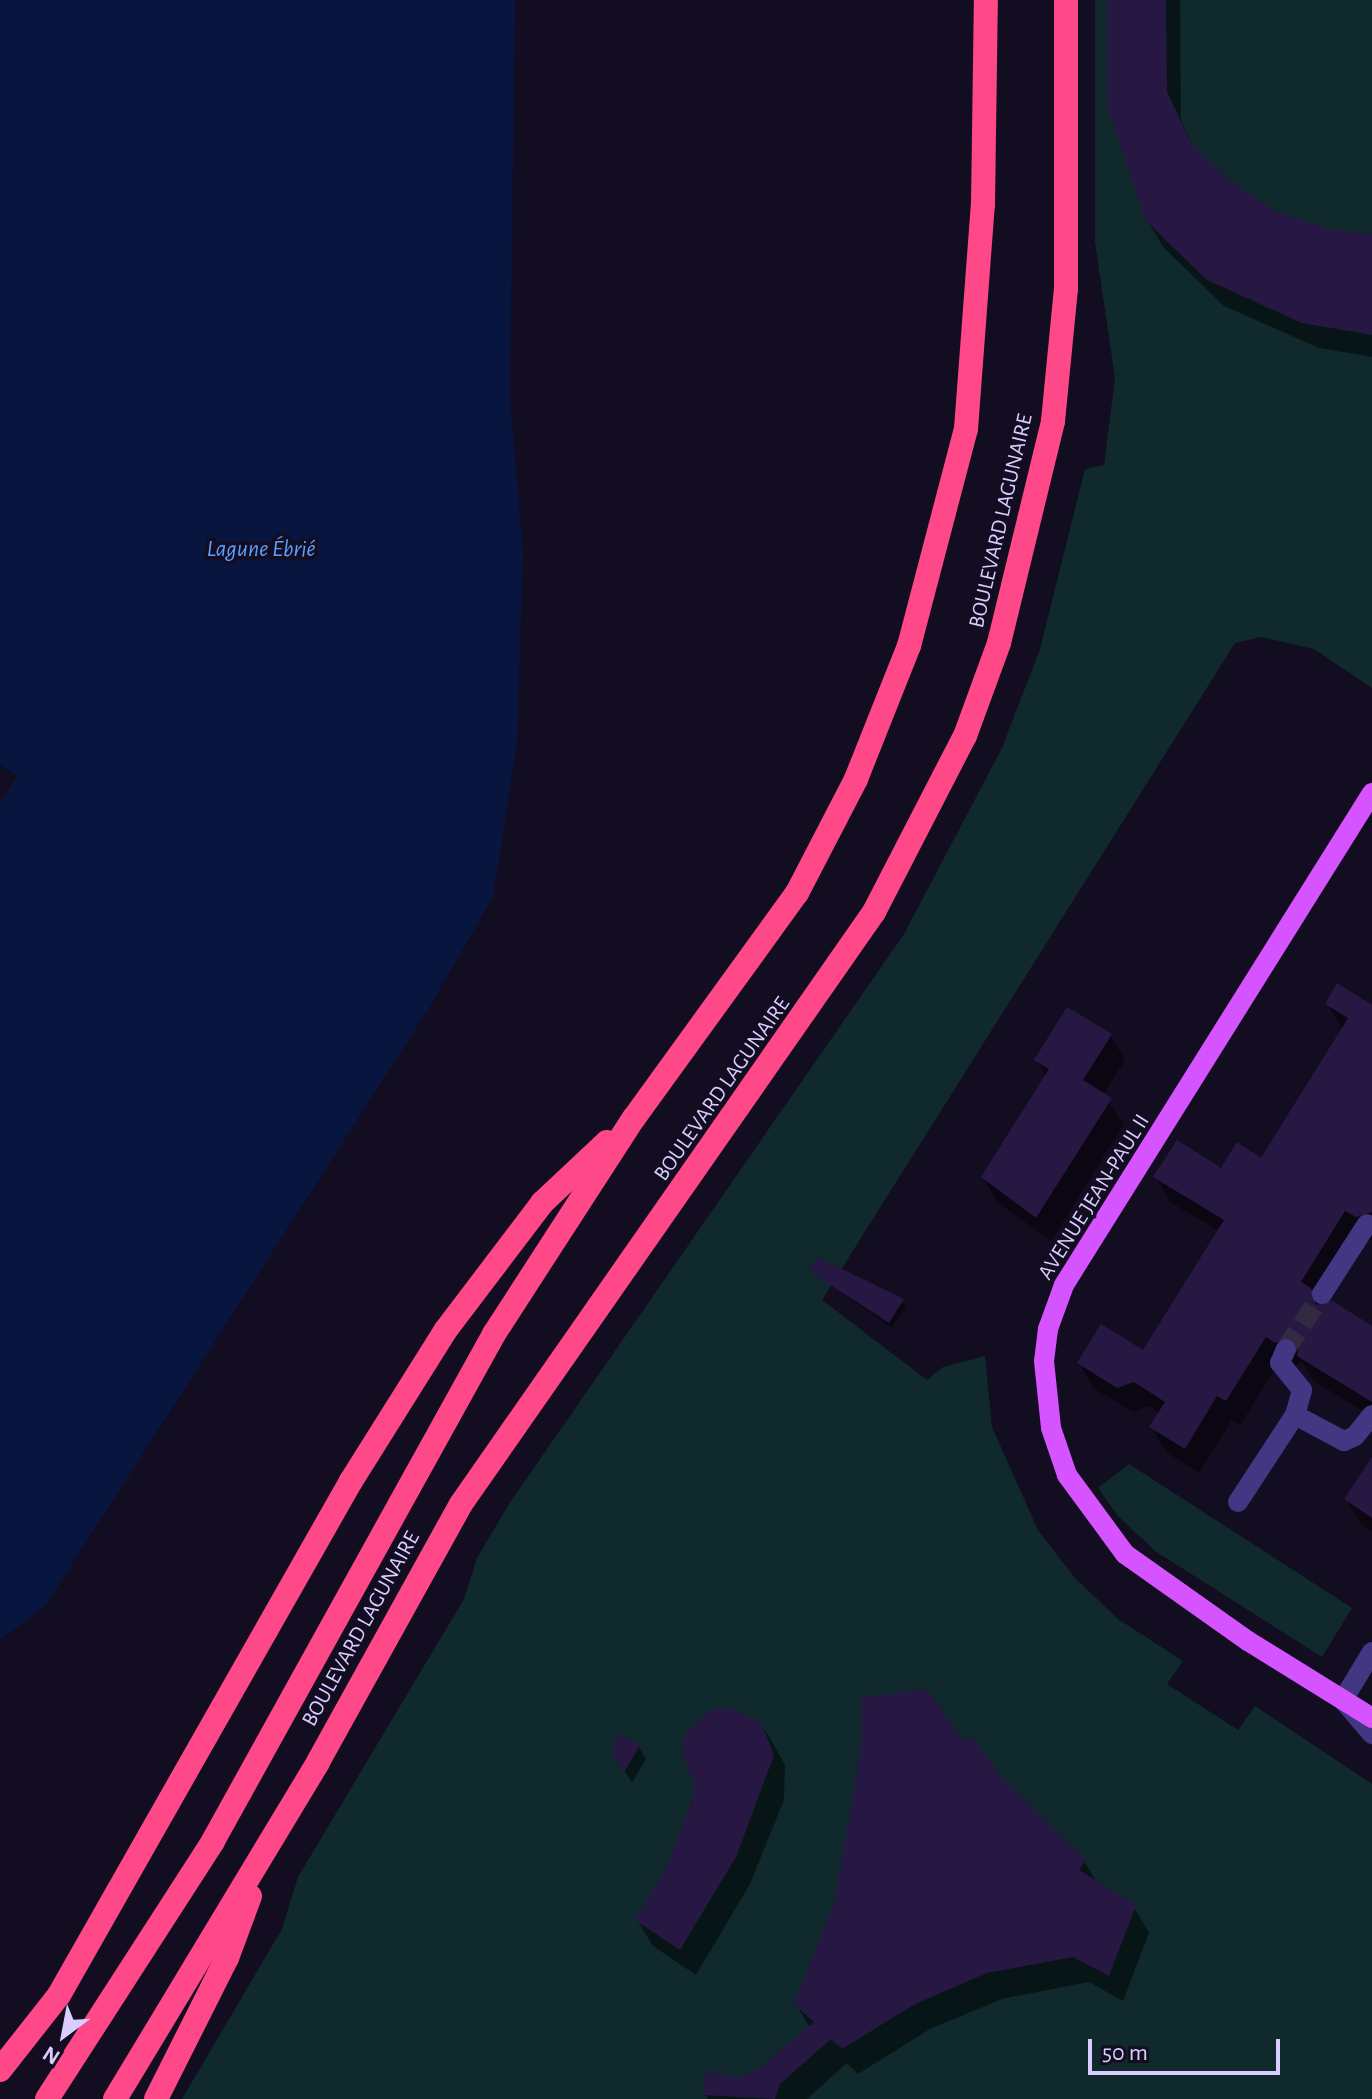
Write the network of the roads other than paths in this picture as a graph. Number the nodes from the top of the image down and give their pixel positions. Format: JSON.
{"nodes":[{"id":1,"x":986,"y":0,"type":"edge"},
{"id":2,"x":1066,"y":0,"type":"edge"},
{"id":3,"x":1372,"y":793,"type":"edge"},
{"id":4,"x":634,"y":1118,"type":"junction"},
{"id":5,"x":1367,"y":1224,"type":"dead end"},
{"id":6,"x":1322,"y":1294,"type":"tunnel mouth"},
{"id":7,"x":1286,"y":1349,"type":"dead end"},
{"id":8,"x":1295,"y":1415,"type":"junction"},
{"id":9,"x":1372,"y":1415,"type":"edge"},
{"id":10,"x":1238,"y":1502,"type":"dead end"},
{"id":11,"x":1372,"y":1652,"type":"edge"},
{"id":12,"x":1343,"y":1700,"type":"junction"},
{"id":13,"x":1372,"y":1718,"type":"edge"},
{"id":14,"x":1372,"y":1734,"type":"edge"},
{"id":15,"x":283,"y":1821,"type":"junction"},
{"id":16,"x":0,"y":2070,"type":"edge"},
{"id":17,"x":47,"y":2099,"type":"edge"},
{"id":18,"x":115,"y":2099,"type":"edge"},
{"id":19,"x":156,"y":2099,"type":"edge"}],
"edges":[{"from":1,"to":4,"type":"highway","name":"BOULEVARD LAGUNAIRE"},
{"from":2,"to":15,"type":"highway","name":"BOULEVARD LAGUNAIRE"},
{"from":3,"to":12,"type":"main road","name":"AVENUE JEAN-PAUL II"},
{"from":4,"to":16,"type":"highway"},
{"from":4,"to":17,"type":"highway","name":"BOULEVARD LAGUNAIRE"},
{"from":5,"to":6,"type":"street"},
{"from":7,"to":8,"type":"street"},
{"from":8,"to":9,"type":"street"},
{"from":8,"to":10,"type":"street"},
{"from":11,"to":12,"type":"street"},
{"from":12,"to":13,"type":"main road","name":"AVENUE JEAN-PAUL II"},
{"from":12,"to":14,"type":"street"},
{"from":15,"to":18,"type":"highway","name":"BOULEVARD LAGUNAIRE"},
{"from":15,"to":19,"type":"highway"}]}
